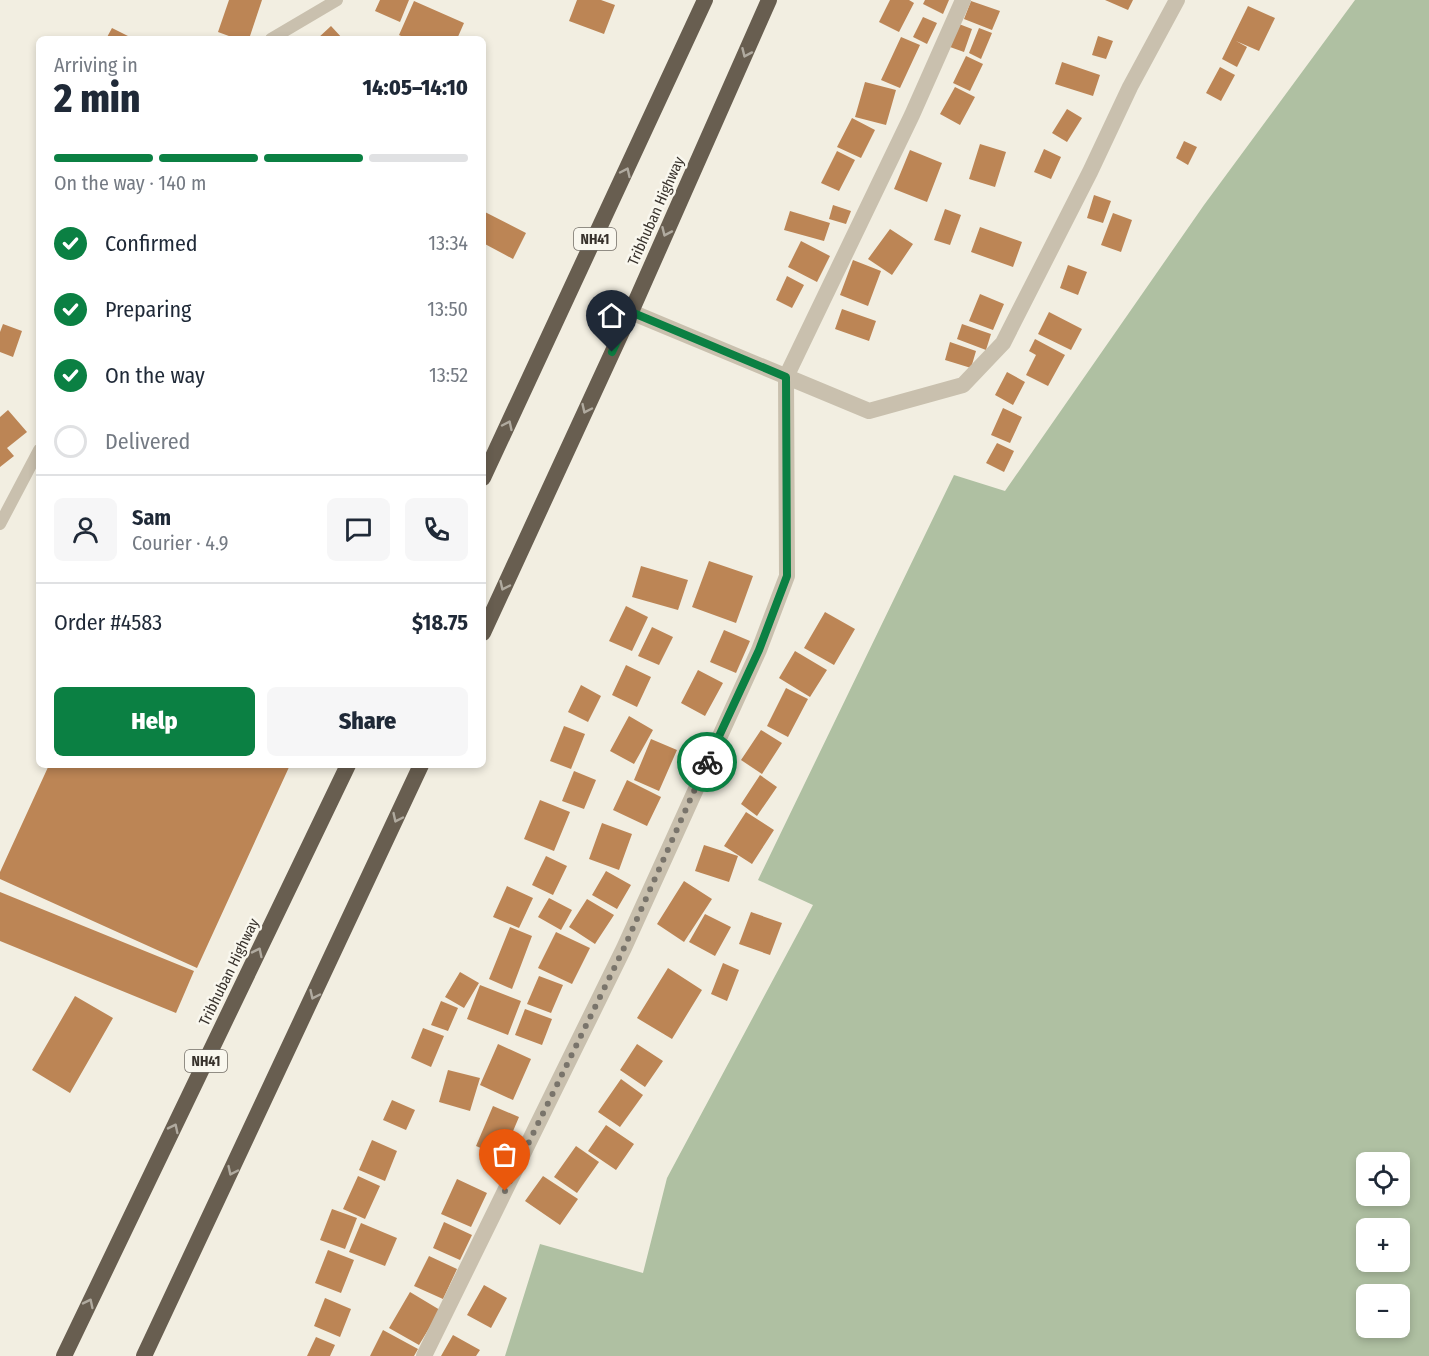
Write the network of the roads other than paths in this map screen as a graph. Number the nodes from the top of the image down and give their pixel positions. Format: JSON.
{"nodes":[{"id":1,"x":337,"y":0,"type":"edge"},
{"id":2,"x":705,"y":0,"type":"edge"},
{"id":3,"x":770,"y":0,"type":"edge"},
{"id":4,"x":963,"y":0,"type":"edge"},
{"id":5,"x":1177,"y":0,"type":"edge"},
{"id":6,"x":276,"y":36,"type":"edge"},
{"id":7,"x":631,"y":312,"type":"junction"},
{"id":8,"x":786,"y":377,"type":"junction"},
{"id":9,"x":36,"y":456,"type":"edge"},
{"id":10,"x":486,"y":472,"type":"edge"},
{"id":11,"x":0,"y":524,"type":"edge"},
{"id":12,"x":486,"y":626,"type":"edge"},
{"id":13,"x":347,"y":768,"type":"edge"},
{"id":14,"x":420,"y":768,"type":"edge"},
{"id":15,"x":64,"y":1356,"type":"edge"},
{"id":16,"x":144,"y":1356,"type":"edge"},
{"id":17,"x":424,"y":1356,"type":"edge"}],
"edges":[{"from":1,"to":6,"type":"lane"},
{"from":10,"to":2,"type":"highway","number":"NH41","one_way":true},
{"from":3,"to":7,"type":"highway","name":"Tribhuban Highway","one_way":true},
{"from":4,"to":8,"type":"street"},
{"from":5,"to":8,"type":"street"},
{"from":7,"to":8,"type":"street"},
{"from":7,"to":12,"type":"highway","name":"Tribhuban Highway","one_way":true},
{"from":8,"to":17,"type":"street"},
{"from":9,"to":11,"type":"lane"},
{"from":15,"to":13,"type":"highway","name":"Tribhuban Highway","number":"NH41","one_way":true},
{"from":14,"to":16,"type":"highway","one_way":true}]}
